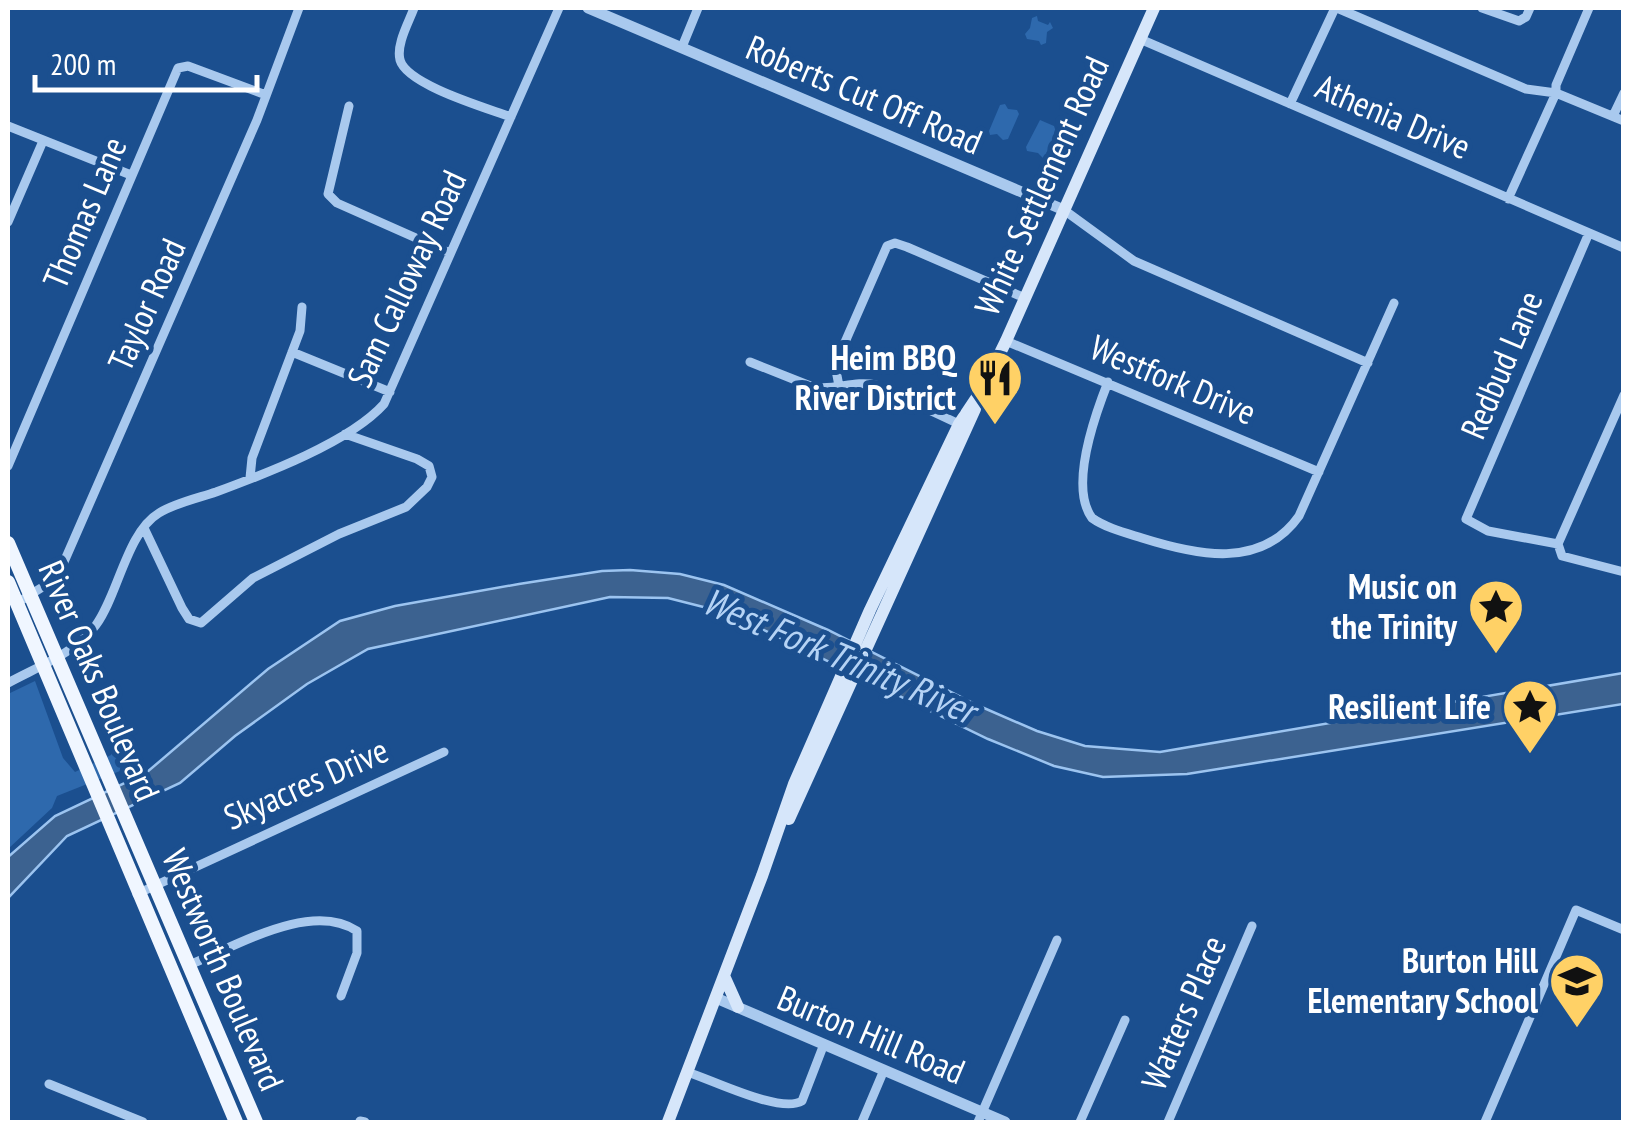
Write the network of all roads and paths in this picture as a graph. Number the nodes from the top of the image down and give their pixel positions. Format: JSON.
{"nodes":[{"id":1,"x":299,"y":8,"type":"edge"},
{"id":2,"x":414,"y":8,"type":"edge"},
{"id":3,"x":559,"y":8,"type":"edge"},
{"id":4,"x":588,"y":8,"type":"edge"},
{"id":5,"x":698,"y":8,"type":"edge"},
{"id":6,"x":1154,"y":8,"type":"edge"},
{"id":7,"x":1336,"y":8,"type":"edge"},
{"id":8,"x":1482,"y":8,"type":"edge"},
{"id":9,"x":1530,"y":8,"type":"edge"},
{"id":10,"x":1589,"y":8,"type":"edge"},
{"id":11,"x":1140,"y":39,"type":"junction"},
{"id":12,"x":682,"y":47,"type":"junction"},
{"id":13,"x":1624,"y":92,"type":"edge"},
{"id":14,"x":1556,"y":93,"type":"junction"},
{"id":15,"x":266,"y":95,"type":"junction"},
{"id":16,"x":1290,"y":104,"type":"junction"},
{"id":17,"x":348,"y":106,"type":"dead end"},
{"id":18,"x":510,"y":117,"type":"junction"},
{"id":19,"x":1618,"y":118,"type":"edge"},
{"id":20,"x":8,"y":126,"type":"edge"},
{"id":21,"x":44,"y":141,"type":"junction"},
{"id":22,"x":131,"y":175,"type":"junction"},
{"id":23,"x":1508,"y":199,"type":"junction"},
{"id":24,"x":1064,"y":210,"type":"junction"},
{"id":25,"x":8,"y":222,"type":"edge"},
{"id":26,"x":1589,"y":233,"type":"junction"},
{"id":27,"x":1624,"y":248,"type":"edge"},
{"id":28,"x":450,"y":253,"type":"junction"},
{"id":29,"x":1025,"y":298,"type":"junction"},
{"id":30,"x":1394,"y":303,"type":"dead end"},
{"id":31,"x":302,"y":307,"type":"dead end"},
{"id":32,"x":1006,"y":341,"type":"junction"},
{"id":33,"x":292,"y":352,"type":"junction"},
{"id":34,"x":750,"y":362,"type":"dead end"},
{"id":35,"x":1368,"y":363,"type":"junction"},
{"id":36,"x":1108,"y":382,"type":"junction"},
{"id":37,"x":839,"y":386,"type":"junction"},
{"id":38,"x":983,"y":388,"type":"junction"},
{"id":39,"x":390,"y":392,"type":"junction"},
{"id":40,"x":1624,"y":395,"type":"edge"},
{"id":41,"x":959,"y":424,"type":"junction"},
{"id":42,"x":345,"y":434,"type":"junction"},
{"id":43,"x":953,"y":450,"type":"junction"},
{"id":44,"x":8,"y":466,"type":"edge"},
{"id":45,"x":1319,"y":472,"type":"junction"},
{"id":46,"x":250,"y":478,"type":"junction"},
{"id":47,"x":144,"y":528,"type":"junction"},
{"id":48,"x":8,"y":543,"type":"edge"},
{"id":49,"x":1558,"y":544,"type":"junction"},
{"id":50,"x":1624,"y":572,"type":"edge"},
{"id":51,"x":8,"y":582,"type":"edge"},
{"id":52,"x":24,"y":600,"type":"junction"},
{"id":53,"x":50,"y":661,"type":"junction"},
{"id":54,"x":8,"y":682,"type":"edge"},
{"id":55,"x":444,"y":752,"type":"dead end"},
{"id":56,"x":135,"y":842,"type":"joint"},
{"id":57,"x":119,"y":852,"type":"joint"},
{"id":58,"x":154,"y":886,"type":"junction"},
{"id":59,"x":137,"y":894,"type":"junction"},
{"id":60,"x":1252,"y":926,"type":"dead end"},
{"id":61,"x":1624,"y":930,"type":"edge"},
{"id":62,"x":1057,"y":940,"type":"dead end"},
{"id":63,"x":189,"y":965,"type":"junction"},
{"id":64,"x":725,"y":975,"type":"junction"},
{"id":65,"x":340,"y":996,"type":"dead end"},
{"id":66,"x":716,"y":998,"type":"junction"},
{"id":67,"x":738,"y":1008,"type":"junction"},
{"id":68,"x":1125,"y":1020,"type":"dead end"},
{"id":69,"x":824,"y":1044,"type":"junction"},
{"id":70,"x":884,"y":1070,"type":"junction"},
{"id":71,"x":687,"y":1072,"type":"junction"},
{"id":72,"x":49,"y":1084,"type":"dead end"},
{"id":73,"x":980,"y":1118,"type":"edge"},
{"id":74,"x":144,"y":1122,"type":"edge"},
{"id":75,"x":236,"y":1122,"type":"edge"},
{"id":76,"x":256,"y":1122,"type":"edge"},
{"id":77,"x":668,"y":1122,"type":"edge"},
{"id":78,"x":862,"y":1122,"type":"edge"},
{"id":79,"x":1004,"y":1122,"type":"edge"},
{"id":80,"x":1080,"y":1122,"type":"edge"},
{"id":81,"x":1168,"y":1122,"type":"edge"},
{"id":82,"x":1485,"y":1122,"type":"edge"}],
"edges":[{"from":1,"to":15,"type":"street","name":"Taylor Road"},
{"from":2,"to":18,"type":"street"},
{"from":3,"to":18,"type":"street","name":"Sam Calloway Road"},
{"from":4,"to":12,"type":"street","name":"Roberts Cut Off Road"},
{"from":5,"to":12,"type":"street"},
{"from":6,"to":11,"type":"main road","name":"White Settlement Road"},
{"from":7,"to":14,"type":"street"},
{"from":7,"to":16,"type":"street"},
{"from":8,"to":9,"type":"street"},
{"from":10,"to":14,"type":"street"},
{"from":11,"to":16,"type":"street","name":"Athenia Drive"},
{"from":11,"to":24,"type":"main road","name":"White Settlement Road"},
{"from":12,"to":24,"type":"street","name":"Roberts Cut Off Road"},
{"from":13,"to":19,"type":"street"},
{"from":14,"to":19,"type":"street"},
{"from":14,"to":23,"type":"street"},
{"from":15,"to":22,"type":"street","name":"Thomas Lane"},
{"from":15,"to":52,"type":"street","name":"Taylor Road"},
{"from":16,"to":23,"type":"street","name":"Athenia Drive"},
{"from":17,"to":28,"type":"street"},
{"from":18,"to":28,"type":"street","name":"Sam Calloway Road"},
{"from":20,"to":21,"type":"street"},
{"from":21,"to":22,"type":"street"},
{"from":21,"to":25,"type":"street"},
{"from":22,"to":44,"type":"street","name":"Thomas Lane"},
{"from":23,"to":26,"type":"street","name":"Athenia Drive"},
{"from":24,"to":29,"type":"main road","name":"White Settlement Road"},
{"from":24,"to":35,"type":"street"},
{"from":26,"to":27,"type":"street","name":"Athenia Drive"},
{"from":26,"to":49,"type":"street","name":"Redbud Lane"},
{"from":28,"to":39,"type":"street","name":"Sam Calloway Road"},
{"from":29,"to":32,"type":"main road","name":"White Settlement Road"},
{"from":29,"to":37,"type":"street"},
{"from":30,"to":35,"type":"street"},
{"from":31,"to":33,"type":"street"},
{"from":32,"to":36,"type":"street","name":"Westfork Drive"},
{"from":32,"to":38,"type":"main road","name":"White Settlement Road"},
{"from":33,"to":39,"type":"street"},
{"from":33,"to":46,"type":"street"},
{"from":34,"to":37,"type":"street"},
{"from":35,"to":45,"type":"street"},
{"from":36,"to":45,"type":"street","name":"Westfork Drive"},
{"from":36,"to":45,"type":"street"},
{"from":37,"to":41,"type":"street"},
{"from":38,"to":41,"type":"main road","name":"White Settlement Road"},
{"from":38,"to":43,"type":"main road","name":"White Settlement Road"},
{"from":39,"to":42,"type":"street","name":"Sam Calloway Road"},
{"from":40,"to":49,"type":"street"},
{"from":41,"to":43,"type":"main road","name":"White Settlement Road"},
{"from":42,"to":46,"type":"street","name":"Sam Calloway Road"},
{"from":42,"to":47,"type":"street"},
{"from":43,"to":64,"type":"main road","name":"White Settlement Road"},
{"from":46,"to":47,"type":"street","name":"Sam Calloway Road"},
{"from":47,"to":53,"type":"street"},
{"from":48,"to":52,"type":"main road","name":"River Oaks Boulevard"},
{"from":49,"to":50,"type":"street"},
{"from":51,"to":52,"type":"main road","name":"River Oaks Boulevard"},
{"from":52,"to":53,"type":"main road","name":"River Oaks Boulevard"},
{"from":53,"to":54,"type":"street"},
{"from":53,"to":56,"type":"main road","name":"River Oaks Boulevard"},
{"from":53,"to":57,"type":"main road","name":"River Oaks Boulevard"},
{"from":55,"to":58,"type":"street","name":"Skyacres Drive"},
{"from":56,"to":58,"type":"main road","name":"Westworth Boulevard"},
{"from":57,"to":59,"type":"main road","name":"Westworth Boulevard"},
{"from":58,"to":59,"type":"street","name":"Skyacres Drive"},
{"from":58,"to":63,"type":"main road","name":"Westworth Boulevard"},
{"from":59,"to":75,"type":"main road","name":"Westworth Boulevard"},
{"from":60,"to":81,"type":"street","name":"Watters Place"},
{"from":61,"to":82,"type":"street"},
{"from":62,"to":73,"type":"street"},
{"from":63,"to":65,"type":"street"},
{"from":63,"to":76,"type":"main road","name":"Westworth Boulevard"},
{"from":64,"to":66,"type":"main road","name":"White Settlement Road"},
{"from":64,"to":67,"type":"main road"},
{"from":66,"to":67,"type":"street","name":"Burton Hill Road"},
{"from":66,"to":71,"type":"main road","name":"White Settlement Road"},
{"from":67,"to":69,"type":"street","name":"Burton Hill Road"},
{"from":68,"to":80,"type":"street"},
{"from":69,"to":70,"type":"street","name":"Burton Hill Road"},
{"from":69,"to":71,"type":"street"},
{"from":70,"to":73,"type":"street","name":"Burton Hill Road"},
{"from":70,"to":78,"type":"street"},
{"from":71,"to":77,"type":"main road","name":"White Settlement Road"},
{"from":72,"to":74,"type":"street"},
{"from":73,"to":79,"type":"street","name":"Burton Hill Road"}]}
